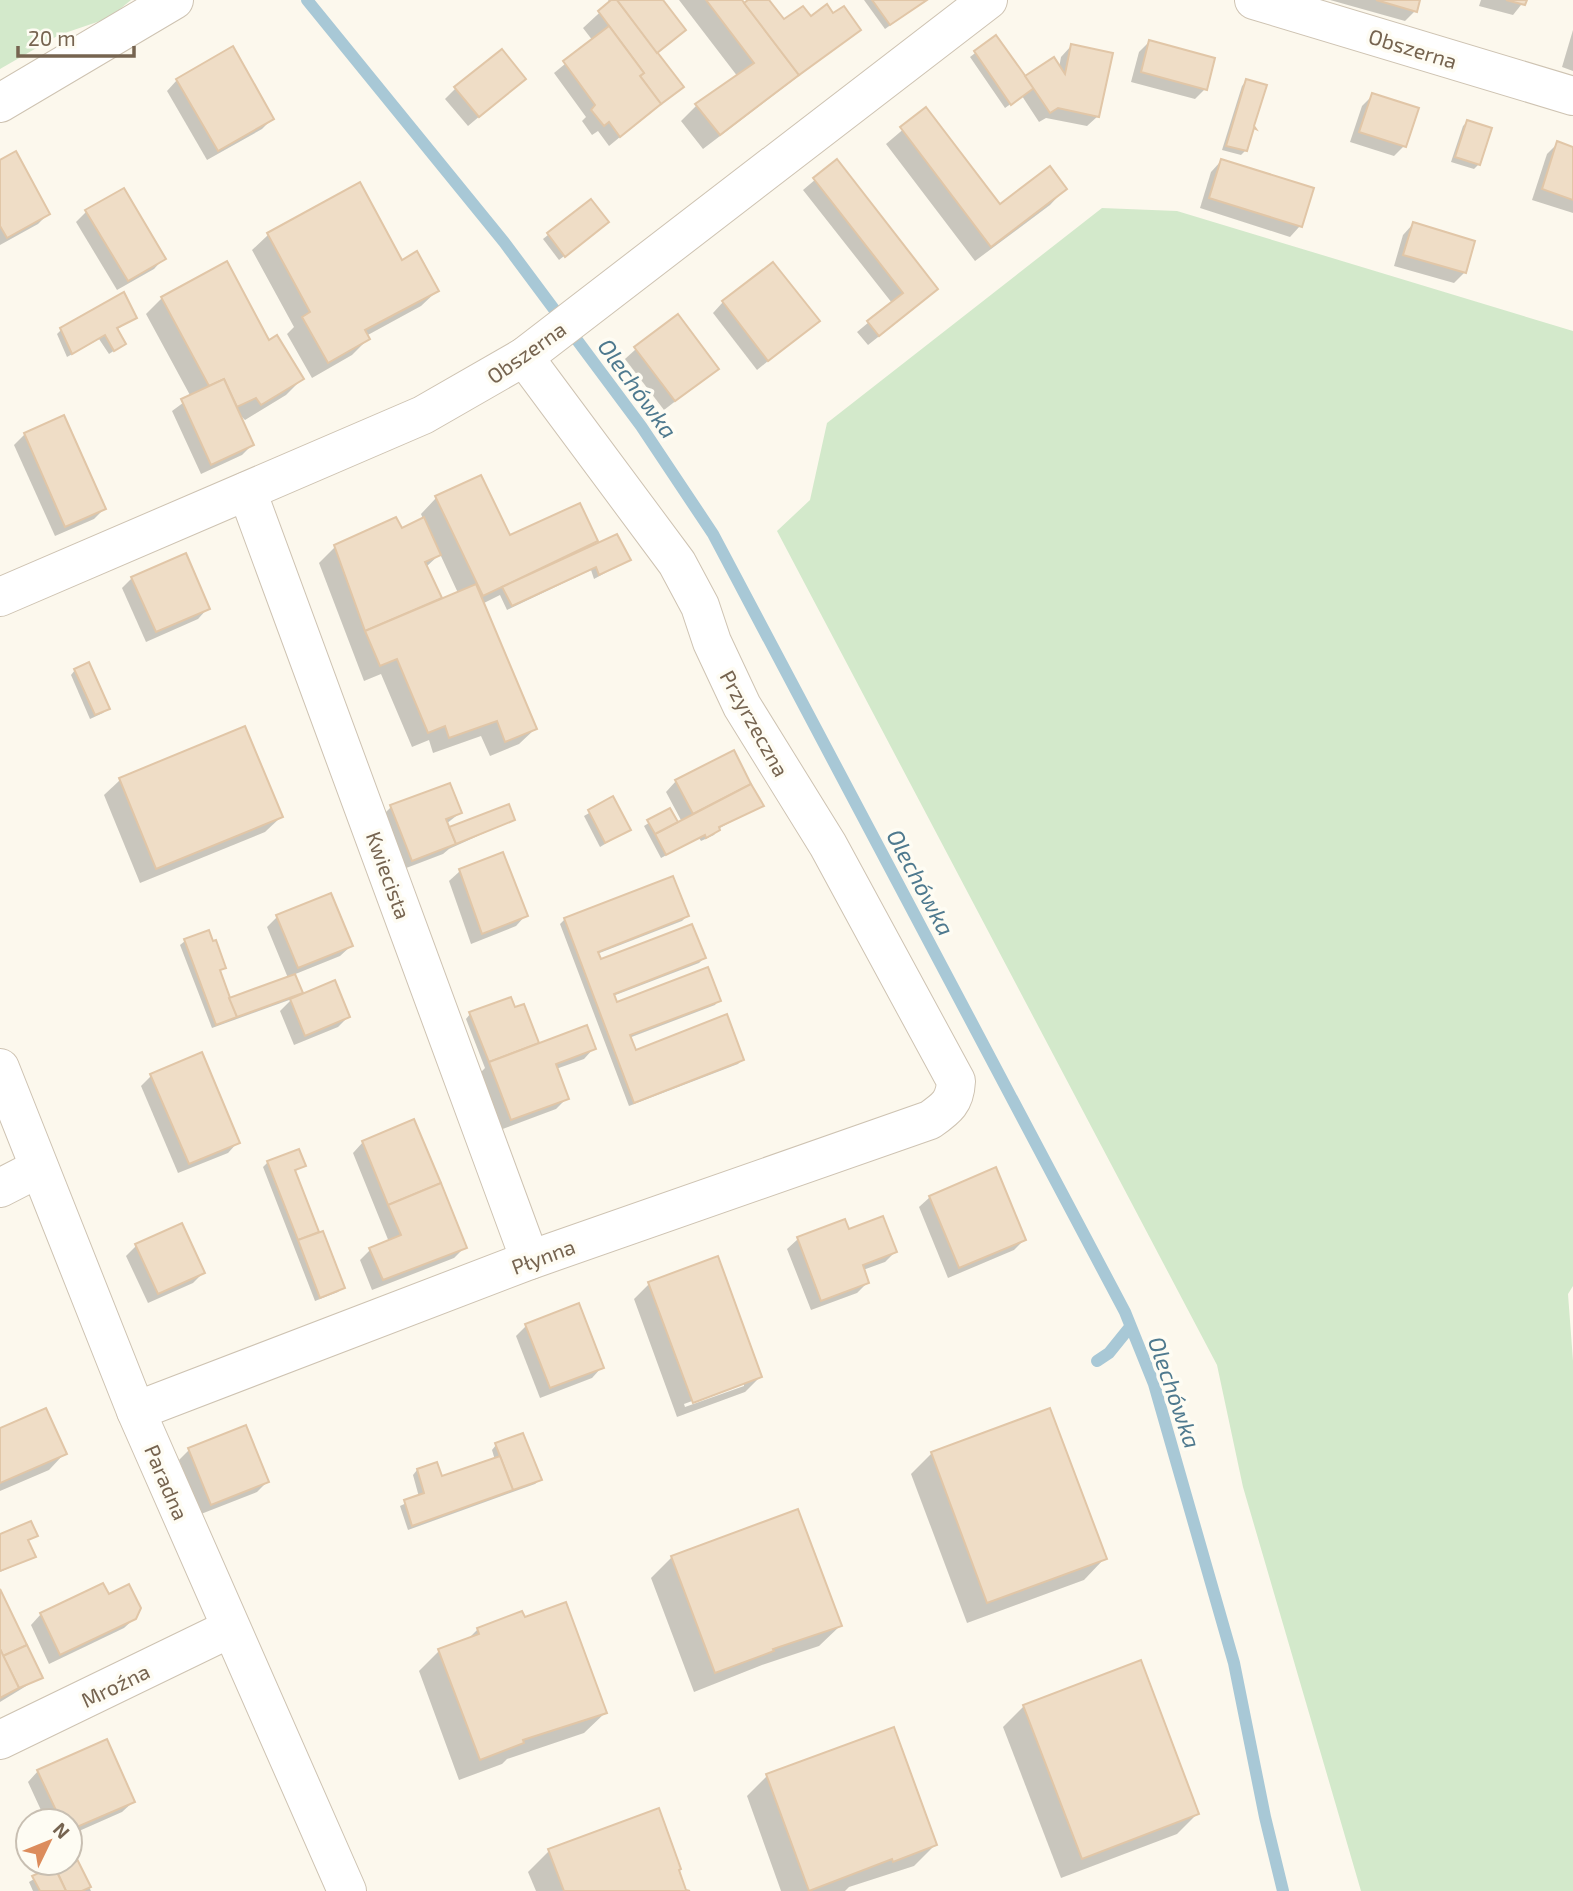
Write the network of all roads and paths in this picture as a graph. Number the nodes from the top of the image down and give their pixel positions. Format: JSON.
{"nodes":[{"id":1,"x":174,"y":0,"type":"edge"},
{"id":2,"x":988,"y":0,"type":"edge"},
{"id":3,"x":1254,"y":0,"type":"edge"},
{"id":4,"x":1573,"y":96,"type":"edge"},
{"id":5,"x":0,"y":103,"type":"edge"},
{"id":6,"x":532,"y":350,"type":"junction"},
{"id":7,"x":247,"y":491,"type":"junction"},
{"id":8,"x":0,"y":597,"type":"edge"},
{"id":9,"x":0,"y":1068,"type":"edge"},
{"id":10,"x":951,"y":1105,"type":"joint"},
{"id":11,"x":39,"y":1168,"type":"junction"},
{"id":12,"x":0,"y":1188,"type":"edge"},
{"id":13,"x":530,"y":1260,"type":"junction"},
{"id":14,"x":136,"y":1411,"type":"junction"},
{"id":15,"x":229,"y":1629,"type":"junction"},
{"id":16,"x":0,"y":1740,"type":"edge"},
{"id":17,"x":346,"y":1891,"type":"edge"}],
"edges":[{"from":1,"to":5,"type":"street"},
{"from":2,"to":6,"type":"street","name":"Obszerna"},
{"from":3,"to":4,"type":"street","name":"Obszerna"},
{"from":6,"to":7,"type":"street","name":"Obszerna"},
{"from":6,"to":10,"type":"street","name":"Przyrzeczna"},
{"from":7,"to":8,"type":"street","name":"Obszerna"},
{"from":7,"to":13,"type":"street","name":"Kwiecista"},
{"from":9,"to":11,"type":"street","name":"Paradna"},
{"from":10,"to":13,"type":"street","name":"Płynna"},
{"from":11,"to":12,"type":"street"},
{"from":11,"to":14,"type":"street","name":"Paradna"},
{"from":13,"to":14,"type":"street","name":"Płynna"},
{"from":14,"to":15,"type":"street","name":"Paradna"},
{"from":15,"to":16,"type":"street","name":"Mroźna"},
{"from":15,"to":17,"type":"street","name":"Paradna"}]}
